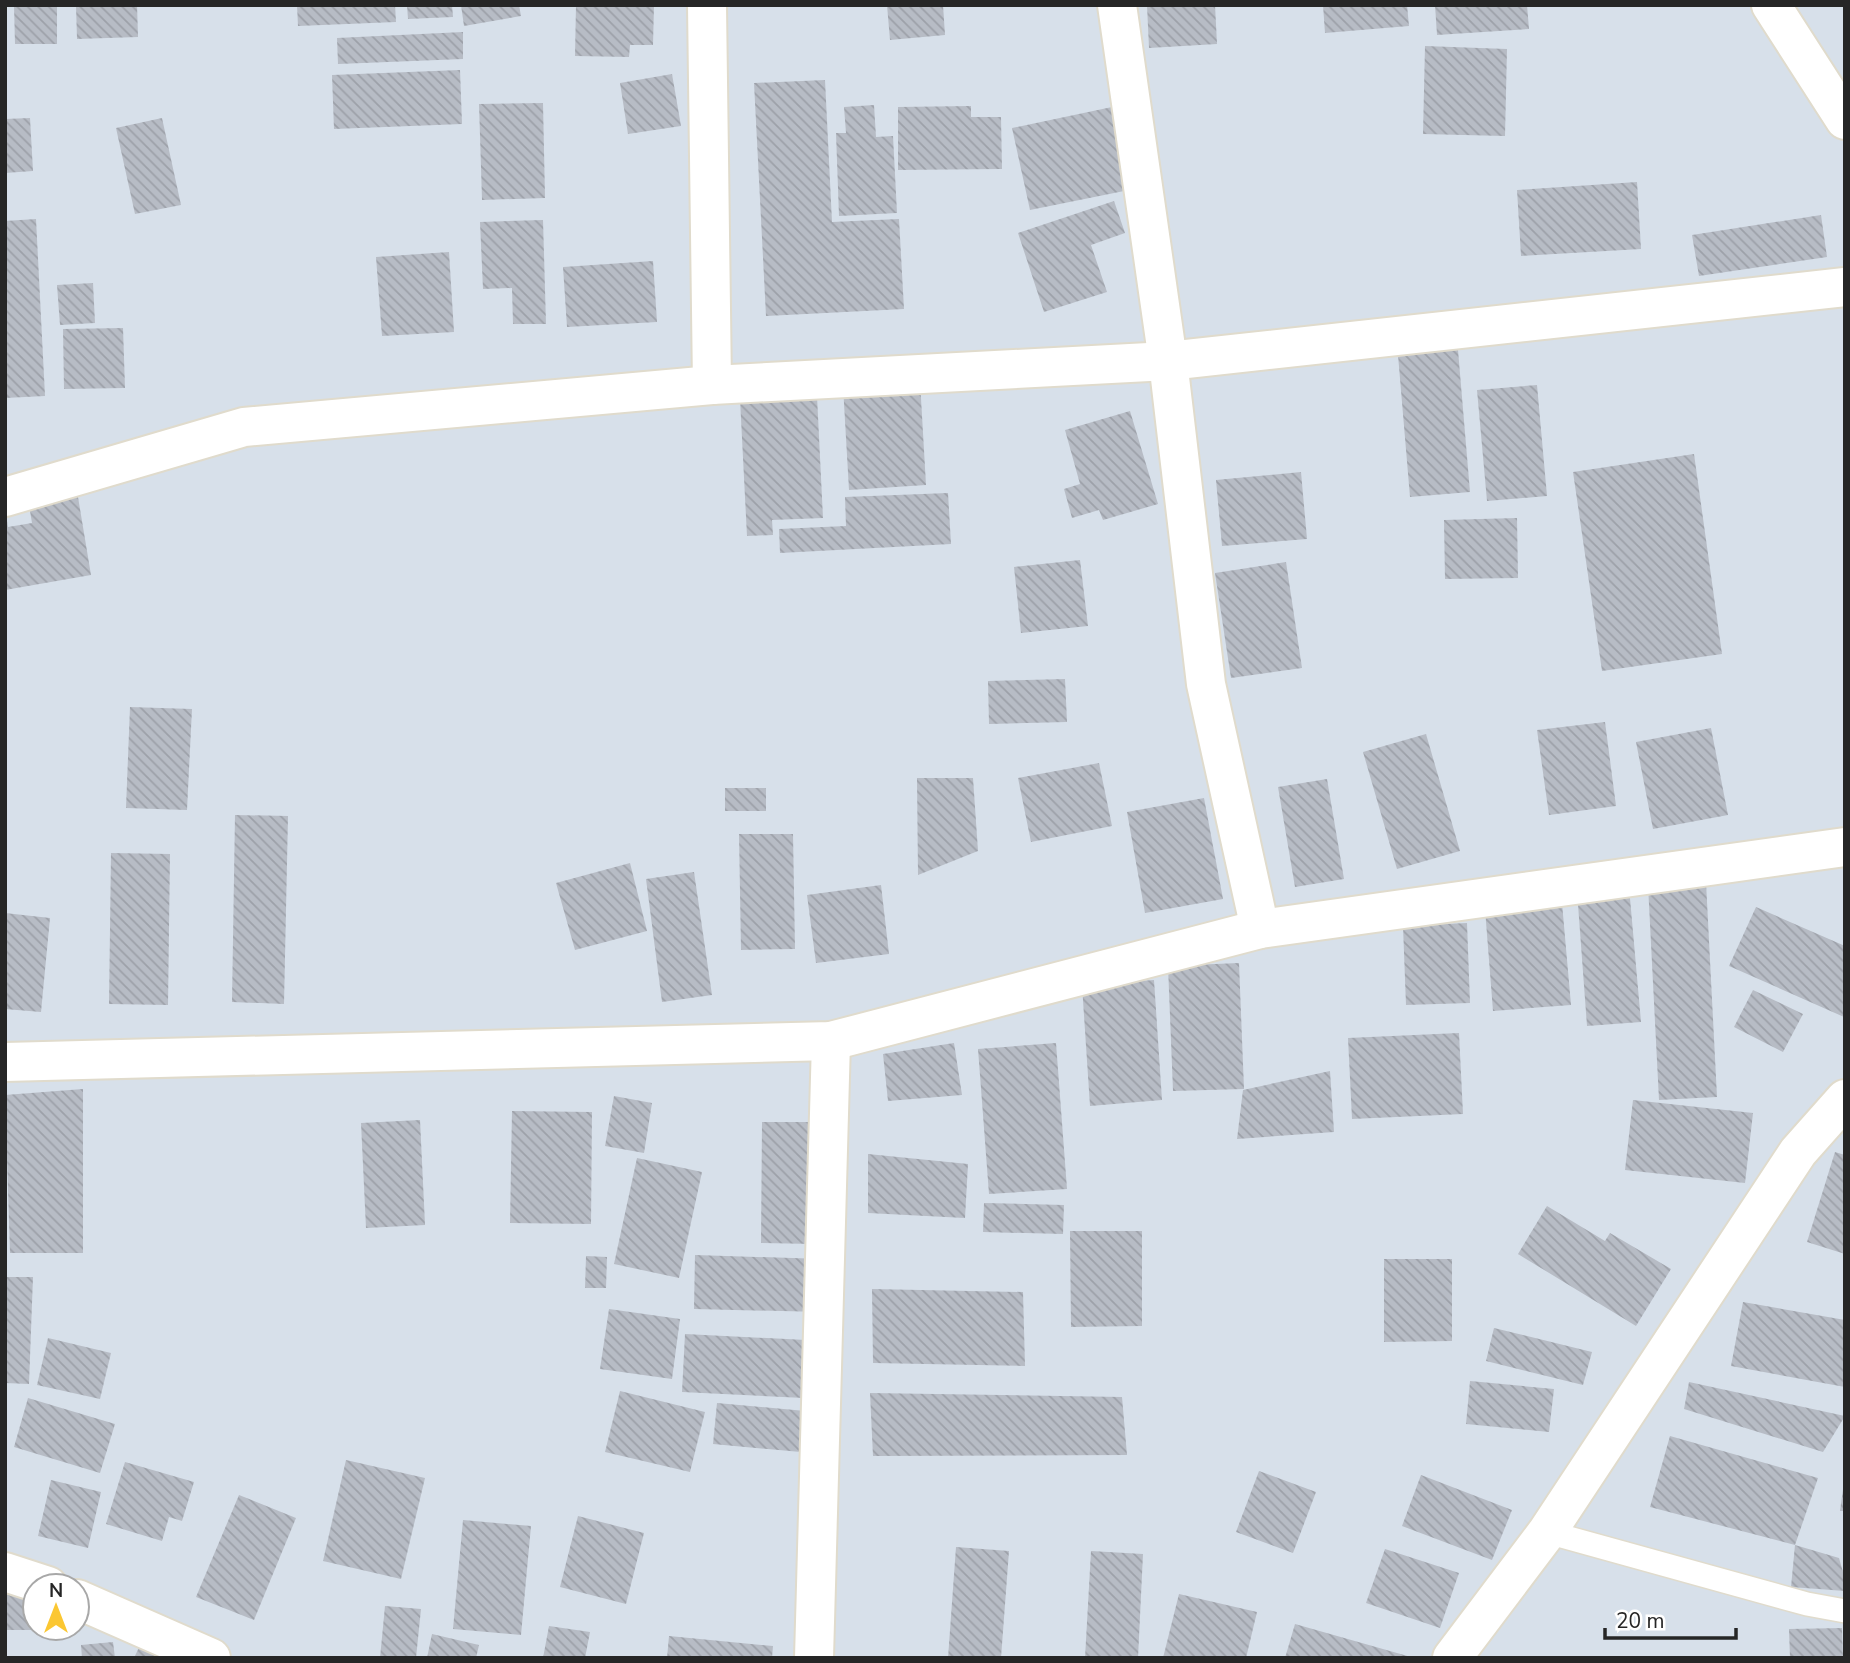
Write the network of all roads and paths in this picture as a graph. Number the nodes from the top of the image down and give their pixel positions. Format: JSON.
{"nodes":[{"id":1,"x":707,"y":5,"type":"edge"},
{"id":2,"x":1117,"y":5,"type":"edge"},
{"id":3,"x":1771,"y":5,"type":"edge"},
{"id":4,"x":1845,"y":120,"type":"edge"},
{"id":5,"x":1845,"y":287,"type":"edge"},
{"id":6,"x":1168,"y":361,"type":"junction"},
{"id":7,"x":712,"y":385,"type":"junction"},
{"id":8,"x":5,"y":497,"type":"edge"},
{"id":9,"x":1845,"y":847,"type":"edge"},
{"id":10,"x":1260,"y":929,"type":"junction"},
{"id":11,"x":831,"y":1041,"type":"junction"},
{"id":12,"x":5,"y":1062,"type":"edge"},
{"id":13,"x":1845,"y":1099,"type":"edge"},
{"id":14,"x":1547,"y":1532,"type":"junction"},
{"id":15,"x":91,"y":1605,"type":"edge"},
{"id":16,"x":1845,"y":1611,"type":"edge"},
{"id":17,"x":211,"y":1658,"type":"edge"},
{"id":18,"x":814,"y":1658,"type":"edge"},
{"id":19,"x":1452,"y":1658,"type":"edge"}],
"edges":[{"from":1,"to":7,"type":"street"},
{"from":2,"to":6,"type":"street"},
{"from":3,"to":4,"type":"street"},
{"from":5,"to":6,"type":"street"},
{"from":6,"to":7,"type":"street"},
{"from":6,"to":10,"type":"street"},
{"from":7,"to":8,"type":"street"},
{"from":9,"to":10,"type":"street"},
{"from":10,"to":11,"type":"street"},
{"from":11,"to":12,"type":"street"},
{"from":11,"to":18,"type":"street"},
{"from":13,"to":14,"type":"street"},
{"from":14,"to":16,"type":"lane"},
{"from":14,"to":19,"type":"street"},
{"from":15,"to":17,"type":"street"}]}
